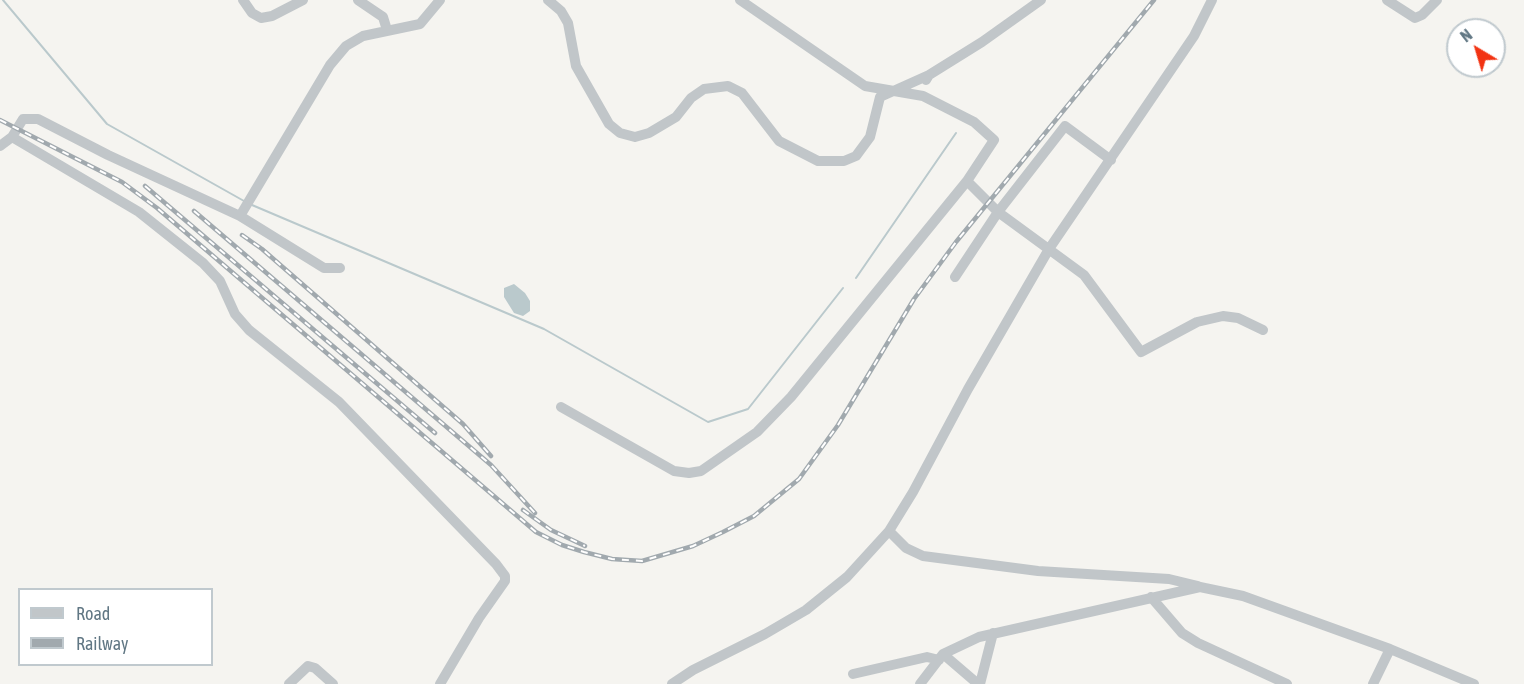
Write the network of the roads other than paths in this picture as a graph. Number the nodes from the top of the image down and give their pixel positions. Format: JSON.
{"nodes":[{"id":1,"x":243,"y":0,"type":"edge"},
{"id":2,"x":303,"y":0,"type":"edge"},
{"id":3,"x":358,"y":0,"type":"edge"},
{"id":4,"x":440,"y":0,"type":"edge"},
{"id":5,"x":548,"y":0,"type":"edge"},
{"id":6,"x":740,"y":0,"type":"edge"},
{"id":7,"x":1041,"y":0,"type":"edge"},
{"id":8,"x":1212,"y":0,"type":"edge"},
{"id":9,"x":1387,"y":0,"type":"edge"},
{"id":10,"x":1437,"y":0,"type":"edge"},
{"id":11,"x":752,"y":5,"type":"edge"},
{"id":12,"x":387,"y":30,"type":"junction"},
{"id":13,"x":929,"y":75,"type":"junction"},
{"id":14,"x":866,"y":86,"type":"junction"},
{"id":15,"x":894,"y":91,"type":"junction"},
{"id":16,"x":923,"y":96,"type":"junction"},
{"id":17,"x":874,"y":114,"type":"junction"},
{"id":18,"x":12,"y":137,"type":"junction"},
{"id":19,"x":0,"y":146,"type":"edge"},
{"id":20,"x":1111,"y":160,"type":"junction"},
{"id":21,"x":967,"y":181,"type":"junction"},
{"id":22,"x":998,"y":212,"type":"junction"},
{"id":23,"x":240,"y":216,"type":"junction"},
{"id":24,"x":1049,"y":249,"type":"junction"},
{"id":25,"x":340,"y":268,"type":"dead end"},
{"id":26,"x":955,"y":278,"type":"dead end"},
{"id":27,"x":1263,"y":330,"type":"dead end"},
{"id":28,"x":561,"y":406,"type":"dead end"},
{"id":29,"x":888,"y":531,"type":"junction"},
{"id":30,"x":1200,"y":587,"type":"junction"},
{"id":31,"x":1151,"y":597,"type":"junction"},
{"id":32,"x":993,"y":633,"type":"junction"},
{"id":33,"x":1390,"y":649,"type":"junction"},
{"id":34,"x":941,"y":657,"type":"junction"},
{"id":35,"x":853,"y":674,"type":"dead end"},
{"id":36,"x":289,"y":684,"type":"edge"},
{"id":37,"x":333,"y":684,"type":"edge"},
{"id":38,"x":440,"y":684,"type":"edge"},
{"id":39,"x":672,"y":684,"type":"edge"},
{"id":40,"x":920,"y":684,"type":"edge"},
{"id":41,"x":979,"y":684,"type":"edge"},
{"id":42,"x":1287,"y":684,"type":"edge"},
{"id":43,"x":1373,"y":684,"type":"edge"},
{"id":44,"x":1474,"y":684,"type":"edge"}],
"edges":[{"from":1,"to":2,"type":"street"},
{"from":3,"to":12,"type":"street"},
{"from":4,"to":12,"type":"street"},
{"from":5,"to":17,"type":"street"},
{"from":6,"to":11,"type":"street"},
{"from":7,"to":13,"type":"street"},
{"from":8,"to":20,"type":"street"},
{"from":9,"to":10,"type":"street"},
{"from":11,"to":14,"type":"street"},
{"from":12,"to":23,"type":"street"},
{"from":13,"to":15,"type":"street"},
{"from":13,"to":16,"type":"street"},
{"from":14,"to":15,"type":"street"},
{"from":14,"to":17,"type":"street"},
{"from":15,"to":16,"type":"street"},
{"from":15,"to":17,"type":"street"},
{"from":16,"to":21,"type":"street"},
{"from":18,"to":19,"type":"street"},
{"from":18,"to":23,"type":"street"},
{"from":18,"to":38,"type":"street"},
{"from":20,"to":22,"type":"street"},
{"from":20,"to":24,"type":"street"},
{"from":21,"to":22,"type":"street"},
{"from":21,"to":28,"type":"street"},
{"from":22,"to":24,"type":"street"},
{"from":22,"to":26,"type":"street"},
{"from":23,"to":25,"type":"street"},
{"from":24,"to":27,"type":"street"},
{"from":24,"to":29,"type":"street"},
{"from":29,"to":30,"type":"street"},
{"from":29,"to":39,"type":"street"},
{"from":30,"to":31,"type":"street"},
{"from":30,"to":33,"type":"street"},
{"from":31,"to":32,"type":"street"},
{"from":31,"to":42,"type":"street"},
{"from":32,"to":34,"type":"street"},
{"from":32,"to":41,"type":"street"},
{"from":33,"to":43,"type":"street"},
{"from":33,"to":44,"type":"street"},
{"from":34,"to":35,"type":"street"},
{"from":34,"to":40,"type":"street"},
{"from":34,"to":41,"type":"street"},
{"from":36,"to":37,"type":"street"}]}
